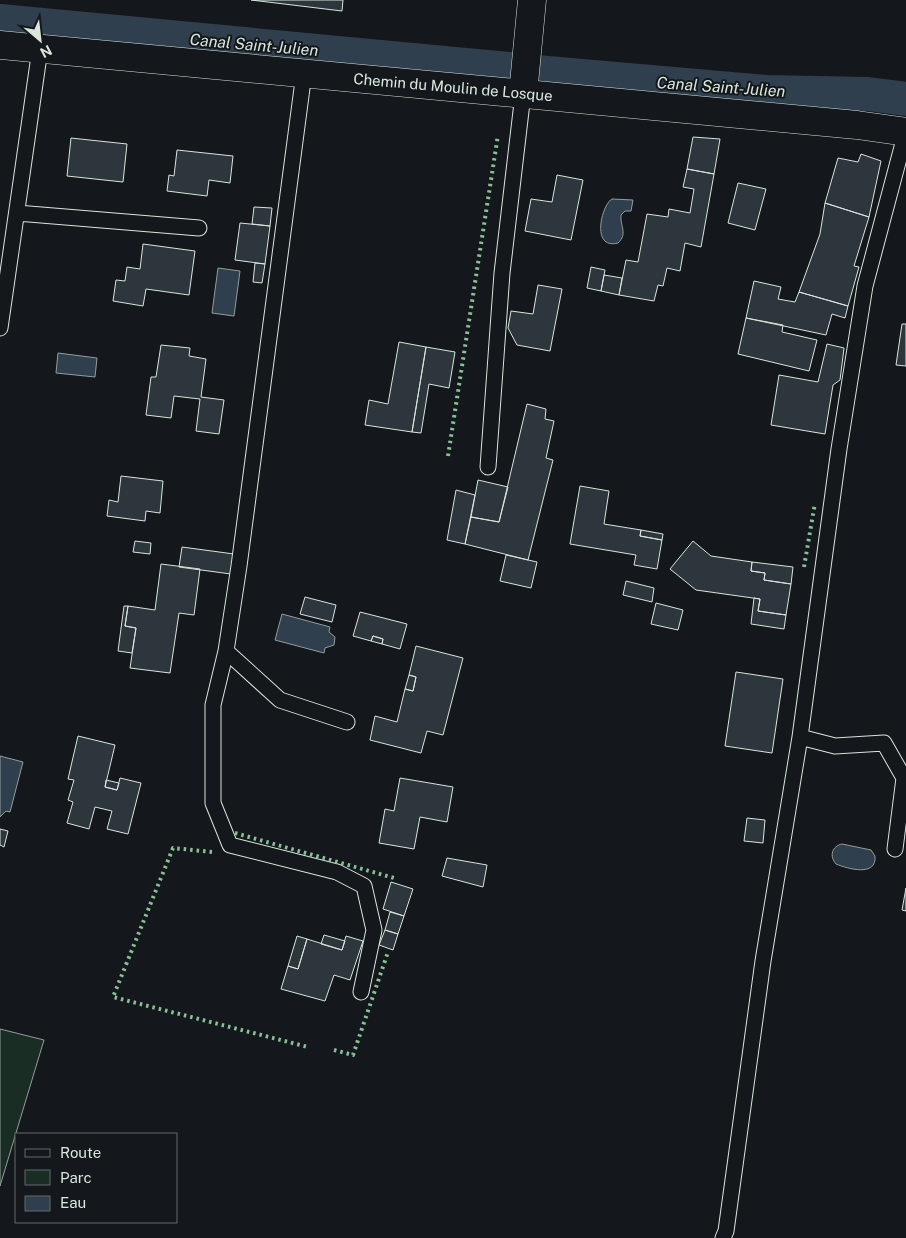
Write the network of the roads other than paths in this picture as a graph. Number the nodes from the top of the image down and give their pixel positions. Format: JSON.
{"nodes":[{"id":1,"x":530,"y":0,"type":"edge"},
{"id":2,"x":0,"y":45,"type":"edge"},
{"id":3,"x":40,"y":49,"type":"junction"},
{"id":4,"x":304,"y":73,"type":"junction"},
{"id":5,"x":523,"y":89,"type":"junction"},
{"id":6,"x":906,"y":132,"type":"edge"},
{"id":7,"x":17,"y":213,"type":"junction"},
{"id":8,"x":199,"y":228,"type":"dead end"},
{"id":9,"x":0,"y":328,"type":"edge"},
{"id":10,"x":488,"y":467,"type":"dead end"},
{"id":11,"x":226,"y":651,"type":"junction"},
{"id":12,"x":347,"y":722,"type":"dead end"},
{"id":13,"x":800,"y":737,"type":"junction"},
{"id":14,"x":895,"y":850,"type":"dead end"},
{"id":15,"x":361,"y":992,"type":"dead end"},
{"id":16,"x":724,"y":1238,"type":"edge"}],
"edges":[{"from":1,"to":5,"type":"street"},
{"from":2,"to":3,"type":"street","name":"Chemin du Moulin de Losque"},
{"from":3,"to":4,"type":"street","name":"Chemin du Moulin de Losque"},
{"from":3,"to":7,"type":"lane"},
{"from":4,"to":5,"type":"street","name":"Chemin du Moulin de Losque"},
{"from":4,"to":11,"type":"lane"},
{"from":5,"to":6,"type":"street","name":"Chemin du Moulin de Losque"},
{"from":5,"to":10,"type":"lane"},
{"from":6,"to":13,"type":"lane"},
{"from":7,"to":8,"type":"lane"},
{"from":7,"to":9,"type":"lane"},
{"from":11,"to":12,"type":"lane"},
{"from":11,"to":15,"type":"lane"},
{"from":13,"to":14,"type":"lane"},
{"from":13,"to":16,"type":"lane"}]}
